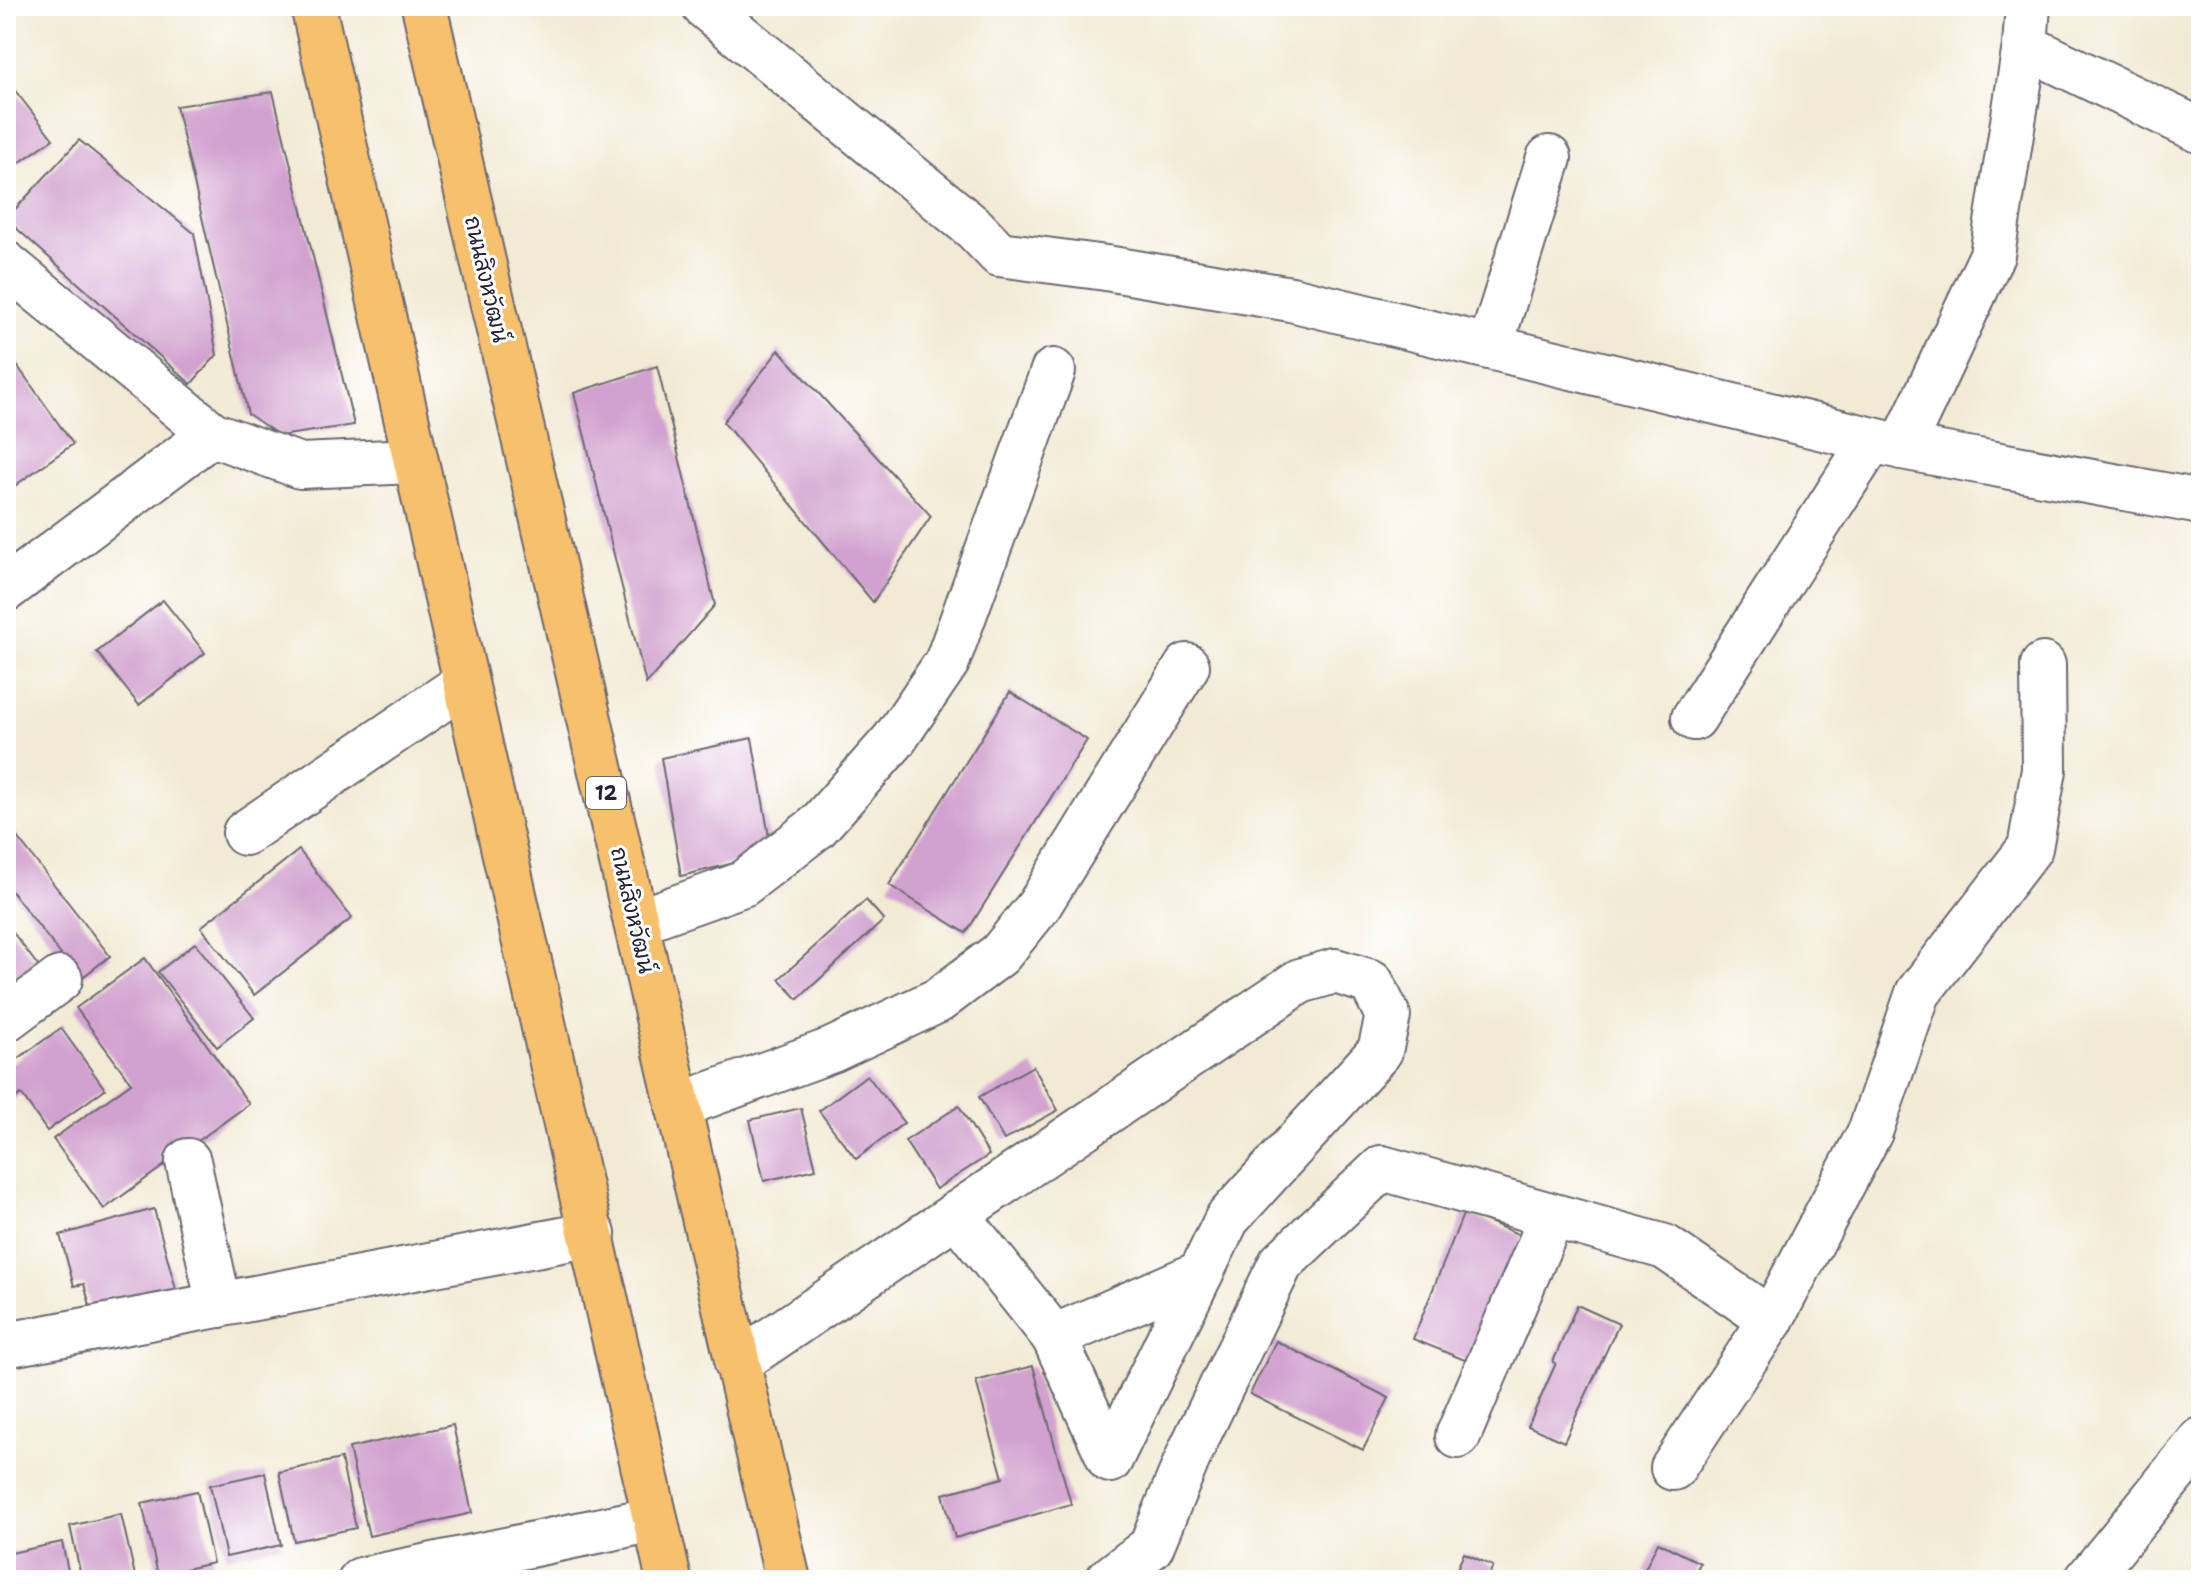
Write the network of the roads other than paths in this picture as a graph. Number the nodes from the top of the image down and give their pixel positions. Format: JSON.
{"nodes":[{"id":1,"x":313,"y":6,"type":"edge"},
{"id":2,"x":424,"y":6,"type":"edge"},
{"id":3,"x":704,"y":6,"type":"edge"},
{"id":4,"x":2023,"y":18,"type":"edge"},
{"id":5,"x":2201,"y":131,"type":"edge"},
{"id":6,"x":1549,"y":158,"type":"dead end"},
{"id":7,"x":6,"y":264,"type":"edge"},
{"id":8,"x":1490,"y":347,"type":"junction"},
{"id":9,"x":1053,"y":371,"type":"dead end"},
{"id":10,"x":212,"y":434,"type":"junction"},
{"id":11,"x":1887,"y":443,"type":"junction"},
{"id":12,"x":414,"y":461,"type":"junction"},
{"id":13,"x":2201,"y":502,"type":"edge"},
{"id":14,"x":6,"y":589,"type":"edge"},
{"id":15,"x":2043,"y":665,"type":"dead end"},
{"id":16,"x":1187,"y":666,"type":"dead end"},
{"id":17,"x":465,"y":683,"type":"junction"},
{"id":18,"x":1694,"y":718,"type":"dead end"},
{"id":19,"x":245,"y":833,"type":"dead end"},
{"id":20,"x":636,"y":922,"type":"junction"},
{"id":21,"x":60,"y":979,"type":"dead end"},
{"id":22,"x":6,"y":1019,"type":"edge"},
{"id":23,"x":678,"y":1106,"type":"junction"},
{"id":24,"x":188,"y":1161,"type":"dead end"},
{"id":25,"x":956,"y":1214,"type":"junction"},
{"id":26,"x":1552,"y":1216,"type":"junction"},
{"id":27,"x":593,"y":1234,"type":"junction"},
{"id":28,"x":1201,"y":1273,"type":"junction"},
{"id":29,"x":219,"y":1305,"type":"junction"},
{"id":30,"x":1771,"y":1320,"type":"junction"},
{"id":31,"x":1054,"y":1337,"type":"junction"},
{"id":32,"x":6,"y":1345,"type":"edge"},
{"id":33,"x":737,"y":1363,"type":"junction"},
{"id":34,"x":1458,"y":1436,"type":"dead end"},
{"id":35,"x":2201,"y":1440,"type":"edge"},
{"id":36,"x":1673,"y":1468,"type":"dead end"},
{"id":37,"x":655,"y":1519,"type":"junction"},
{"id":38,"x":380,"y":1578,"type":"edge"},
{"id":39,"x":669,"y":1580,"type":"edge"},
{"id":40,"x":788,"y":1580,"type":"edge"},
{"id":41,"x":1108,"y":1580,"type":"edge"},
{"id":42,"x":2087,"y":1580,"type":"edge"}],
"edges":[{"from":1,"to":12,"type":"main road"},
{"from":2,"to":20,"type":"main road","name":"ถนนสิงหวัฒน์","number":"12"},
{"from":3,"to":8,"type":"street"},
{"from":4,"to":5,"type":"street"},
{"from":4,"to":11,"type":"street"},
{"from":6,"to":8,"type":"street"},
{"from":7,"to":10,"type":"street"},
{"from":8,"to":11,"type":"street"},
{"from":9,"to":20,"type":"street"},
{"from":10,"to":12,"type":"street"},
{"from":10,"to":14,"type":"street"},
{"from":11,"to":13,"type":"street"},
{"from":11,"to":18,"type":"street"},
{"from":12,"to":17,"type":"main road"},
{"from":15,"to":30,"type":"street"},
{"from":16,"to":23,"type":"street"},
{"from":17,"to":19,"type":"street"},
{"from":17,"to":27,"type":"main road"},
{"from":20,"to":23,"type":"main road","name":"ถนนสิงหวัฒน์","number":"12"},
{"from":21,"to":22,"type":"street"},
{"from":23,"to":33,"type":"main road","name":"ถนนสิงหวัฒน์","number":"12"},
{"from":24,"to":29,"type":"street"},
{"from":25,"to":28,"type":"street"},
{"from":25,"to":31,"type":"street"},
{"from":25,"to":33,"type":"street"},
{"from":26,"to":30,"type":"street"},
{"from":26,"to":34,"type":"street"},
{"from":26,"to":41,"type":"street"},
{"from":27,"to":29,"type":"street"},
{"from":27,"to":37,"type":"main road"},
{"from":28,"to":31,"type":"street"},
{"from":28,"to":31,"type":"street"},
{"from":29,"to":32,"type":"street"},
{"from":30,"to":36,"type":"street"},
{"from":33,"to":40,"type":"main road","name":"ถนนสิงหวัฒน์","number":"12"},
{"from":35,"to":42,"type":"street"},
{"from":37,"to":38,"type":"street"},
{"from":37,"to":39,"type":"main road"}]}
